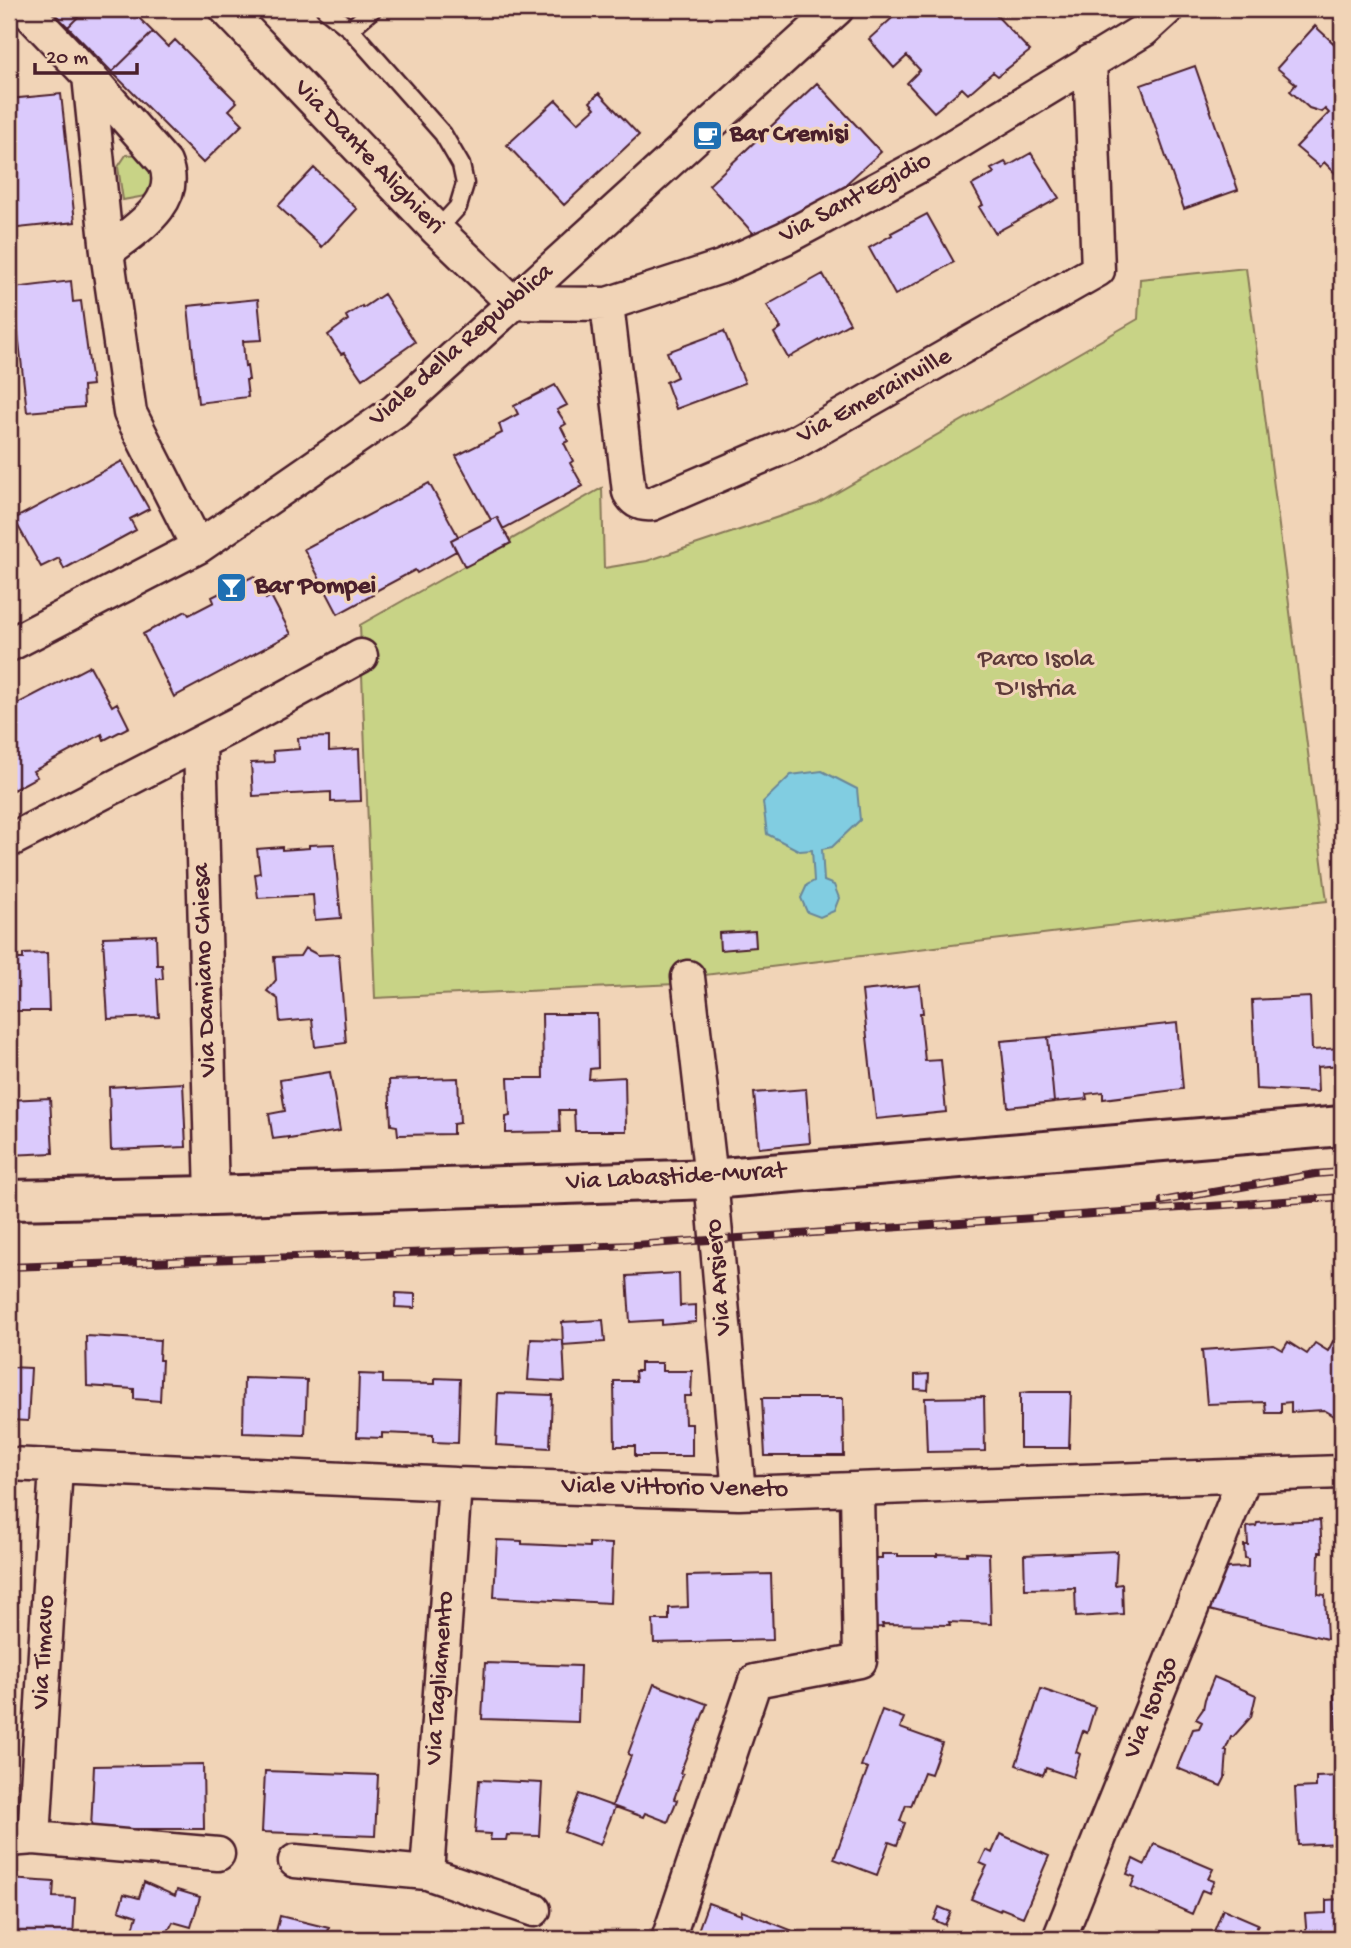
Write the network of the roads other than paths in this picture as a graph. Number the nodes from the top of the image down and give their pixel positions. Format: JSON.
{"nodes":[{"id":1,"x":25,"y":9,"type":"edge"},
{"id":2,"x":226,"y":9,"type":"edge"},
{"id":3,"x":325,"y":9,"type":"edge"},
{"id":4,"x":373,"y":9,"type":"edge"},
{"id":5,"x":837,"y":9,"type":"edge"},
{"id":6,"x":1167,"y":9,"type":"edge"},
{"id":7,"x":351,"y":29,"type":"junction"},
{"id":8,"x":1090,"y":61,"type":"junction"},
{"id":9,"x":89,"y":76,"type":"junction"},
{"id":10,"x":437,"y":230,"type":"junction"},
{"id":11,"x":107,"y":252,"type":"junction"},
{"id":12,"x":513,"y":303,"type":"junction"},
{"id":13,"x":607,"y":304,"type":"junction"},
{"id":14,"x":198,"y":547,"type":"junction"},
{"id":15,"x":9,"y":645,"type":"edge"},
{"id":16,"x":361,"y":656,"type":"dead end"},
{"id":17,"x":200,"y":743,"type":"junction"},
{"id":18,"x":9,"y":841,"type":"edge"},
{"id":19,"x":688,"y":977,"type":"dead end"},
{"id":20,"x":1342,"y":1126,"type":"edge"},
{"id":21,"x":711,"y":1179,"type":"junction"},
{"id":22,"x":212,"y":1196,"type":"junction"},
{"id":23,"x":9,"y":1200,"type":"edge"},
{"id":24,"x":9,"y":1464,"type":"edge"},
{"id":25,"x":56,"y":1467,"type":"junction"},
{"id":26,"x":1342,"y":1472,"type":"edge"},
{"id":27,"x":1245,"y":1476,"type":"junction"},
{"id":28,"x":455,"y":1484,"type":"junction"},
{"id":29,"x":857,"y":1490,"type":"junction"},
{"id":30,"x":740,"y":1493,"type":"junction"},
{"id":31,"x":21,"y":1839,"type":"edge"},
{"id":32,"x":218,"y":1854,"type":"dead end"},
{"id":33,"x":295,"y":1861,"type":"dead end"},
{"id":34,"x":427,"y":1872,"type":"junction"},
{"id":35,"x":534,"y":1910,"type":"dead end"},
{"id":36,"x":668,"y":1939,"type":"edge"},
{"id":37,"x":1059,"y":1939,"type":"edge"}],
"edges":[{"from":1,"to":9,"type":"street"},
{"from":2,"to":10,"type":"street","name":"Via Dante Alighieri"},
{"from":3,"to":7,"type":"lane"},
{"from":4,"to":7,"type":"lane"},
{"from":5,"to":12,"type":"street","name":"Viale della Repubblica"},
{"from":6,"to":8,"type":"street","name":"Via Sant'Egidio"},
{"from":7,"to":10,"type":"lane"},
{"from":8,"to":13,"type":"street","name":"Via Sant'Egidio"},
{"from":8,"to":13,"type":"street","name":"Via Emerainville"},
{"from":9,"to":11,"type":"street"},
{"from":9,"to":11,"type":"street"},
{"from":10,"to":12,"type":"street","name":"Via Dante Alighieri"},
{"from":11,"to":14,"type":"street"},
{"from":12,"to":13,"type":"street","name":"Via Sant'Egidio"},
{"from":12,"to":14,"type":"street","name":"Viale della Repubblica"},
{"from":14,"to":15,"type":"street","name":"Viale della Repubblica"},
{"from":16,"to":17,"type":"street"},
{"from":17,"to":18,"type":"street"},
{"from":17,"to":22,"type":"street","name":"Via Damiano Chiesa"},
{"from":19,"to":21,"type":"street","name":"Via Arsiero"},
{"from":20,"to":21,"type":"street","name":"Via Labastide-Murat"},
{"from":21,"to":22,"type":"street","name":"Via Labastide-Murat"},
{"from":21,"to":30,"type":"street","name":"Via Arsiero"},
{"from":22,"to":23,"type":"street","name":"Via Labastide-Murat"},
{"from":24,"to":25,"type":"street","name":"Viale Vittorio Veneto"},
{"from":25,"to":28,"type":"street","name":"Viale Vittorio Veneto"},
{"from":25,"to":31,"type":"street","name":"Via Timavo"},
{"from":26,"to":27,"type":"street","name":"Viale Vittorio Veneto"},
{"from":27,"to":29,"type":"street","name":"Viale Vittorio Veneto"},
{"from":27,"to":37,"type":"street","name":"Via Isonzo"},
{"from":28,"to":30,"type":"street","name":"Viale Vittorio Veneto"},
{"from":28,"to":34,"type":"street","name":"Via Tagliamento"},
{"from":29,"to":30,"type":"street","name":"Viale Vittorio Veneto"},
{"from":29,"to":36,"type":"street"},
{"from":31,"to":32,"type":"street","name":"Via Timavo"},
{"from":33,"to":34,"type":"street"},
{"from":34,"to":35,"type":"street"}]}
